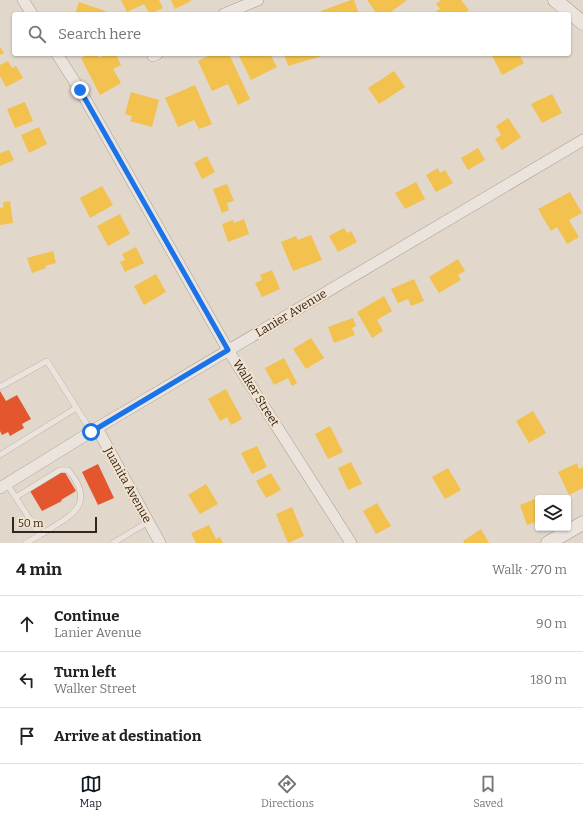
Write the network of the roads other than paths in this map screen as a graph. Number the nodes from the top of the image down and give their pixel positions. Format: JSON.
{"nodes":[{"id":1,"x":24,"y":0,"type":"edge"},
{"id":2,"x":258,"y":0,"type":"edge"},
{"id":3,"x":555,"y":0,"type":"edge"},
{"id":4,"x":31,"y":12,"type":"edge"},
{"id":5,"x":229,"y":12,"type":"edge"},
{"id":6,"x":570,"y":12,"type":"edge"},
{"id":7,"x":571,"y":13,"type":"edge"},
{"id":8,"x":583,"y":23,"type":"edge"},
{"id":9,"x":58,"y":56,"type":"edge"},
{"id":10,"x":583,"y":140,"type":"edge"},
{"id":11,"x":228,"y":350,"type":"junction"},
{"id":12,"x":0,"y":387,"type":"edge"},
{"id":13,"x":76,"y":408,"type":"junction"},
{"id":14,"x":94,"y":430,"type":"junction"},
{"id":15,"x":0,"y":455,"type":"edge"},
{"id":16,"x":3,"y":486,"type":"edge"},
{"id":17,"x":16,"y":497,"type":"junction"},
{"id":18,"x":148,"y":522,"type":"junction"},
{"id":19,"x":580,"y":527,"type":"edge"},
{"id":20,"x":40,"y":535,"type":"junction"},
{"id":21,"x":26,"y":543,"type":"edge"},
{"id":22,"x":113,"y":543,"type":"edge"},
{"id":23,"x":160,"y":543,"type":"edge"},
{"id":24,"x":351,"y":543,"type":"edge"},
{"id":25,"x":548,"y":543,"type":"edge"}],
"edges":[{"from":1,"to":4,"type":"street"},
{"from":2,"to":5,"type":"street"},
{"from":3,"to":6,"type":"street"},
{"from":7,"to":8,"type":"street"},
{"from":9,"to":11,"type":"street","name":"Walker Street"},
{"from":10,"to":11,"type":"street","name":"Lanier Avenue"},
{"from":11,"to":14,"type":"street","name":"Lanier Avenue"},
{"from":11,"to":24,"type":"street","name":"Walker Street"},
{"from":12,"to":13,"type":"lane"},
{"from":13,"to":14,"type":"lane"},
{"from":13,"to":15,"type":"lane"},
{"from":14,"to":16,"type":"street","name":"Lanier Avenue"},
{"from":14,"to":18,"type":"street","name":"Juanita Avenue"},
{"from":16,"to":17,"type":"lane"},
{"from":17,"to":20,"type":"lane"},
{"from":17,"to":20,"type":"lane"},
{"from":18,"to":22,"type":"lane"},
{"from":18,"to":23,"type":"street","name":"Juanita Avenue"},
{"from":19,"to":25,"type":"street"},
{"from":20,"to":21,"type":"lane"}]}
